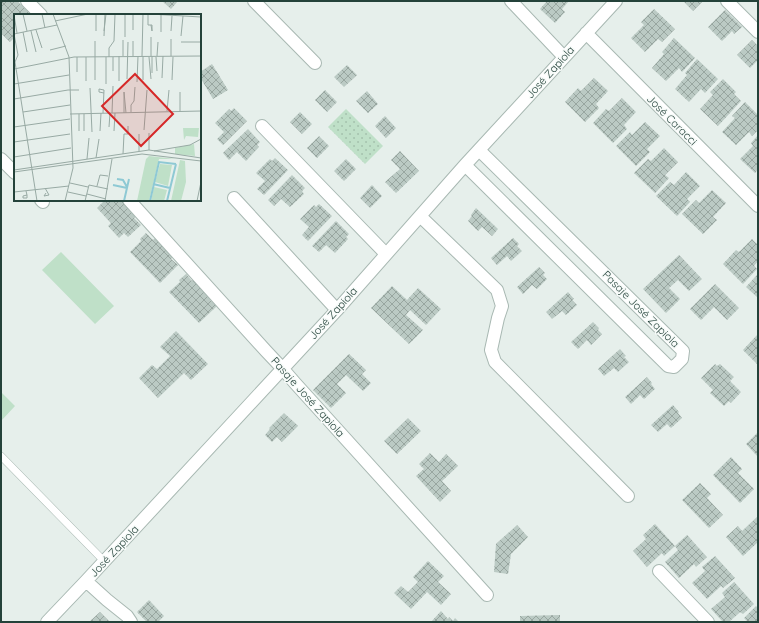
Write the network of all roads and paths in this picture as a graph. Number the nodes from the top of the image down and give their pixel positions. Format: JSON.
{"nodes":[{"id":1,"x":27,"y":1,"type":"edge"},
{"id":2,"x":254,"y":1,"type":"edge"},
{"id":3,"x":511,"y":1,"type":"edge"},
{"id":4,"x":727,"y":1,"type":"edge"},
{"id":5,"x":613,"y":2,"type":"edge"},
{"id":6,"x":40,"y":14,"type":"edge"},
{"id":7,"x":758,"y":32,"type":"edge"},
{"id":8,"x":586,"y":33,"type":"junction"},
{"id":9,"x":564,"y":57,"type":"junction"},
{"id":10,"x":315,"y":63,"type":"dead end"},
{"id":11,"x":262,"y":126,"type":"dead end"},
{"id":12,"x":479,"y":150,"type":"junction"},
{"id":13,"x":1,"y":159,"type":"edge"},
{"id":14,"x":464,"y":165,"type":"junction"},
{"id":15,"x":14,"y":172,"type":"edge"},
{"id":16,"x":234,"y":198,"type":"dead end"},
{"id":17,"x":130,"y":201,"type":"edge"},
{"id":18,"x":758,"y":206,"type":"edge"},
{"id":19,"x":420,"y":216,"type":"junction"},
{"id":20,"x":386,"y":254,"type":"junction"},
{"id":21,"x":337,"y":310,"type":"junction"},
{"id":22,"x":282,"y":368,"type":"junction"},
{"id":23,"x":1,"y":456,"type":"edge"},
{"id":24,"x":628,"y":496,"type":"dead end"},
{"id":25,"x":104,"y":561,"type":"junction"},
{"id":26,"x":659,"y":571,"type":"dead end"},
{"id":27,"x":86,"y":581,"type":"junction"},
{"id":28,"x":487,"y":595,"type":"dead end"},
{"id":29,"x":47,"y":622,"type":"edge"},
{"id":30,"x":131,"y":622,"type":"edge"},
{"id":31,"x":708,"y":622,"type":"edge"}],
"edges":[{"from":1,"to":6,"type":"street"},
{"from":2,"to":10,"type":"street"},
{"from":3,"to":9,"type":"street"},
{"from":4,"to":7,"type":"street"},
{"from":5,"to":8,"type":"street","name":"José Zapiola"},
{"from":8,"to":9,"type":"street","name":"José Zapiola"},
{"from":8,"to":18,"type":"street","name":"José Caracci"},
{"from":9,"to":12,"type":"street","name":"José Zapiola"},
{"from":11,"to":20,"type":"street"},
{"from":12,"to":14,"type":"street","name":"José Zapiola"},
{"from":12,"to":14,"type":"street","name":"Pasaje José Zapiola"},
{"from":13,"to":15,"type":"street"},
{"from":14,"to":19,"type":"street","name":"José Zapiola"},
{"from":16,"to":21,"type":"street"},
{"from":17,"to":22,"type":"street","name":"Pasaje José Zapiola"},
{"from":19,"to":20,"type":"street","name":"José Zapiola"},
{"from":19,"to":24,"type":"street"},
{"from":20,"to":21,"type":"street","name":"José Zapiola"},
{"from":21,"to":22,"type":"street","name":"José Zapiola"},
{"from":22,"to":25,"type":"street","name":"José Zapiola"},
{"from":22,"to":28,"type":"street","name":"Pasaje José Zapiola"},
{"from":23,"to":25,"type":"lane"},
{"from":25,"to":27,"type":"street","name":"José Zapiola"},
{"from":26,"to":31,"type":"street"},
{"from":27,"to":29,"type":"street","name":"José Zapiola"},
{"from":27,"to":30,"type":"street"}]}
